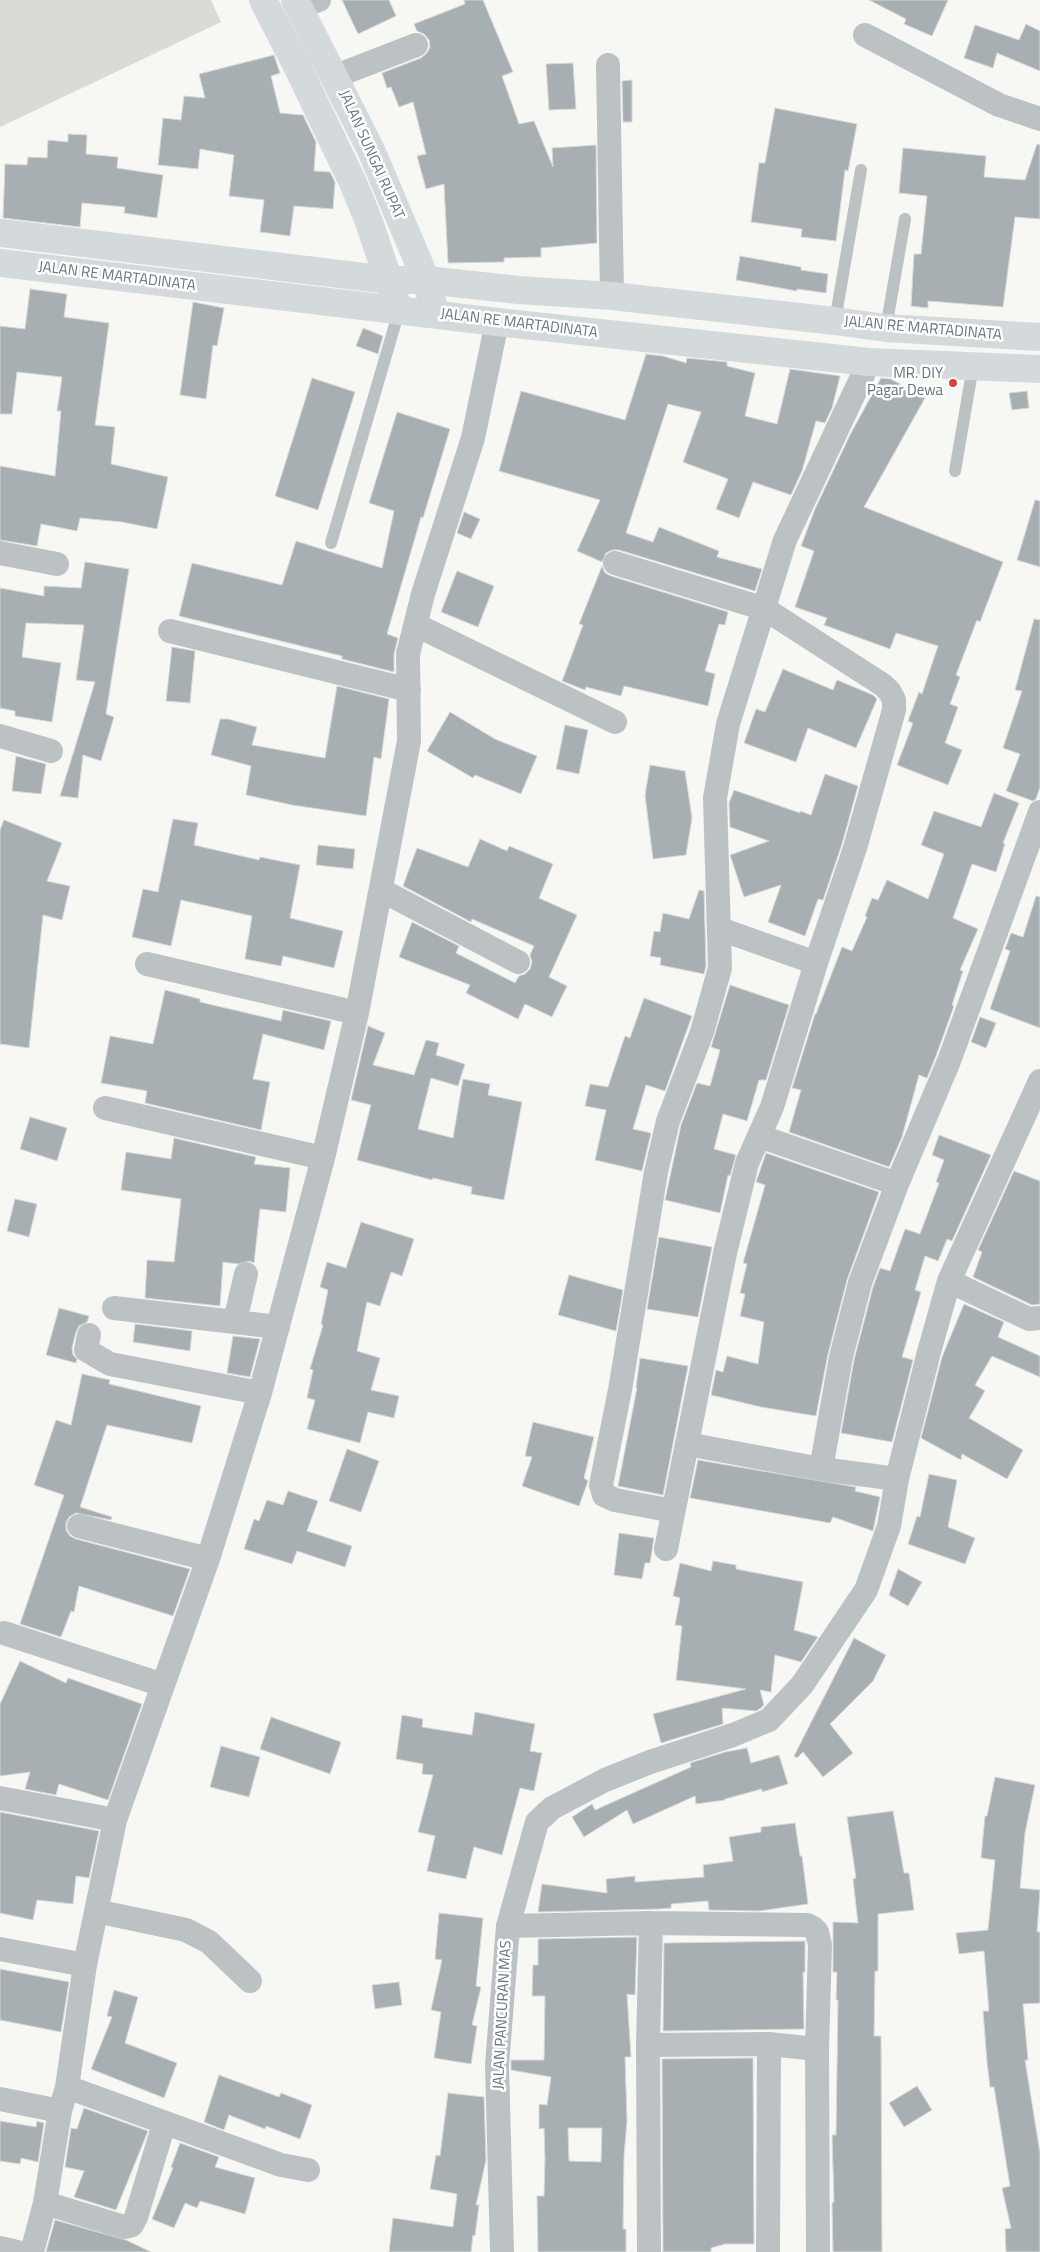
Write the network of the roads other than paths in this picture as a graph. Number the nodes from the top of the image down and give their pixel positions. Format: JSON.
{"nodes":[{"id":1,"x":263,"y":0,"type":"edge"},
{"id":2,"x":304,"y":2,"type":"edge"},
{"id":3,"x":865,"y":35,"type":"dead end"},
{"id":4,"x":416,"y":45,"type":"dead end"},
{"id":5,"x":608,"y":65,"type":"dead end"},
{"id":6,"x":336,"y":76,"type":"junction"},
{"id":7,"x":1040,"y":119,"type":"edge"},
{"id":8,"x":861,"y":170,"type":"dead end"},
{"id":9,"x":905,"y":219,"type":"dead end"},
{"id":10,"x":0,"y":233,"type":"edge"},
{"id":11,"x":0,"y":263,"type":"edge"},
{"id":12,"x":389,"y":280,"type":"junction"},
{"id":13,"x":426,"y":280,"type":"junction"},
{"id":14,"x":612,"y":296,"type":"junction"},
{"id":15,"x":399,"y":310,"type":"junction"},
{"id":16,"x":436,"y":314,"type":"junction"},
{"id":17,"x":835,"y":321,"type":"junction"},
{"id":18,"x":497,"y":322,"type":"junction"},
{"id":19,"x":886,"y":328,"type":"junction"},
{"id":20,"x":1040,"y":337,"type":"edge"},
{"id":21,"x":869,"y":362,"type":"junction"},
{"id":22,"x":973,"y":366,"type":"junction"},
{"id":23,"x":1040,"y":369,"type":"edge"},
{"id":24,"x":955,"y":471,"type":"dead end"},
{"id":25,"x":331,"y":543,"type":"dead end"},
{"id":26,"x":0,"y":553,"type":"edge"},
{"id":27,"x":614,"y":563,"type":"dead end"},
{"id":28,"x":57,"y":564,"type":"dead end"},
{"id":29,"x":765,"y":609,"type":"junction"},
{"id":30,"x":416,"y":625,"type":"junction"},
{"id":31,"x":170,"y":631,"type":"dead end"},
{"id":32,"x":409,"y":690,"type":"junction"},
{"id":33,"x":615,"y":722,"type":"dead end"},
{"id":34,"x":0,"y":736,"type":"edge"},
{"id":35,"x":51,"y":751,"type":"dead end"},
{"id":36,"x":1040,"y":812,"type":"edge"},
{"id":37,"x":381,"y":890,"type":"junction"},
{"id":38,"x":720,"y":929,"type":"junction"},
{"id":39,"x":518,"y":962,"type":"dead end"},
{"id":40,"x":816,"y":963,"type":"junction"},
{"id":41,"x":147,"y":964,"type":"dead end"},
{"id":42,"x":357,"y":1013,"type":"junction"},
{"id":43,"x":1040,"y":1082,"type":"edge"},
{"id":44,"x":105,"y":1108,"type":"dead end"},
{"id":45,"x":1032,"y":1120,"type":"edge"},
{"id":46,"x":759,"y":1136,"type":"junction"},
{"id":47,"x":323,"y":1158,"type":"junction"},
{"id":48,"x":897,"y":1184,"type":"junction"},
{"id":49,"x":246,"y":1274,"type":"dead end"},
{"id":50,"x":950,"y":1281,"type":"junction"},
{"id":51,"x":114,"y":1308,"type":"dead end"},
{"id":52,"x":1040,"y":1318,"type":"edge"},
{"id":53,"x":234,"y":1321,"type":"junction"},
{"id":54,"x":278,"y":1327,"type":"junction"},
{"id":55,"x":89,"y":1335,"type":"dead end"},
{"id":56,"x":260,"y":1393,"type":"junction"},
{"id":57,"x":686,"y":1444,"type":"junction"},
{"id":58,"x":821,"y":1469,"type":"junction"},
{"id":59,"x":896,"y":1479,"type":"junction"},
{"id":60,"x":673,"y":1511,"type":"junction"},
{"id":61,"x":79,"y":1526,"type":"dead end"},
{"id":62,"x":666,"y":1549,"type":"dead end"},
{"id":63,"x":208,"y":1559,"type":"junction"},
{"id":64,"x":4,"y":1633,"type":"dead end"},
{"id":65,"x":163,"y":1686,"type":"junction"},
{"id":66,"x":0,"y":1798,"type":"edge"},
{"id":67,"x":115,"y":1820,"type":"junction"},
{"id":68,"x":96,"y":1911,"type":"junction"},
{"id":69,"x":651,"y":1923,"type":"junction"},
{"id":70,"x":508,"y":1926,"type":"junction"},
{"id":71,"x":0,"y":1949,"type":"edge"},
{"id":72,"x":84,"y":1965,"type":"junction"},
{"id":73,"x":250,"y":1981,"type":"dead end"},
{"id":74,"x":769,"y":2044,"type":"junction"},
{"id":75,"x":648,"y":2045,"type":"junction"},
{"id":76,"x":817,"y":2049,"type":"junction"},
{"id":77,"x":67,"y":2087,"type":"junction"},
{"id":78,"x":0,"y":2099,"type":"edge"},
{"id":79,"x":60,"y":2111,"type":"junction"},
{"id":80,"x":164,"y":2124,"type":"junction"},
{"id":81,"x":308,"y":2170,"type":"dead end"},
{"id":82,"x":45,"y":2203,"type":"junction"},
{"id":83,"x":0,"y":2248,"type":"edge"},
{"id":84,"x":17,"y":2252,"type":"edge"},
{"id":85,"x":32,"y":2252,"type":"edge"},
{"id":86,"x":502,"y":2252,"type":"edge"},
{"id":87,"x":649,"y":2252,"type":"edge"},
{"id":88,"x":768,"y":2252,"type":"edge"},
{"id":89,"x":818,"y":2252,"type":"edge"}],
"edges":[{"from":1,"to":12,"type":"main road","name":"JALAN SUNGAI RUPAT"},
{"from":2,"to":6,"type":"main road","name":"JALAN SUNGAI RUPAT"},
{"from":3,"to":7,"type":"street"},
{"from":4,"to":6,"type":"street"},
{"from":5,"to":14,"type":"street"},
{"from":6,"to":13,"type":"main road","name":"JALAN SUNGAI RUPAT"},
{"from":8,"to":17,"type":"lane"},
{"from":9,"to":19,"type":"lane"},
{"from":10,"to":12,"type":"main road","name":"JALAN RE MARTADINATA"},
{"from":11,"to":15,"type":"main road","name":"JALAN RE MARTADINATA"},
{"from":12,"to":13,"type":"main road","name":"JALAN RE MARTADINATA"},
{"from":12,"to":15,"type":"main road","name":"JALAN SUNGAI RUPAT"},
{"from":13,"to":14,"type":"main road","name":"JALAN RE MARTADINATA"},
{"from":13,"to":16,"type":"main road","name":"JALAN SUNGAI RUPAT"},
{"from":14,"to":17,"type":"main road","name":"JALAN RE MARTADINATA"},
{"from":15,"to":16,"type":"main road","name":"JALAN RE MARTADINATA"},
{"from":15,"to":25,"type":"lane"},
{"from":16,"to":18,"type":"main road","name":"JALAN RE MARTADINATA"},
{"from":17,"to":19,"type":"main road","name":"JALAN RE MARTADINATA"},
{"from":18,"to":21,"type":"main road","name":"JALAN RE MARTADINATA"},
{"from":18,"to":30,"type":"street"},
{"from":19,"to":20,"type":"main road","name":"JALAN RE MARTADINATA"},
{"from":21,"to":22,"type":"main road","name":"JALAN RE MARTADINATA"},
{"from":21,"to":29,"type":"street"},
{"from":22,"to":23,"type":"main road","name":"JALAN RE MARTADINATA"},
{"from":22,"to":24,"type":"lane"},
{"from":26,"to":28,"type":"street"},
{"from":27,"to":29,"type":"street"},
{"from":29,"to":38,"type":"street"},
{"from":29,"to":40,"type":"street"},
{"from":30,"to":32,"type":"street"},
{"from":30,"to":33,"type":"street"},
{"from":31,"to":32,"type":"street"},
{"from":32,"to":37,"type":"street"},
{"from":34,"to":35,"type":"street"},
{"from":36,"to":48,"type":"street"},
{"from":37,"to":39,"type":"street"},
{"from":37,"to":42,"type":"street"},
{"from":38,"to":40,"type":"street"},
{"from":38,"to":60,"type":"street"},
{"from":40,"to":46,"type":"street"},
{"from":41,"to":42,"type":"street"},
{"from":42,"to":47,"type":"street"},
{"from":43,"to":45,"type":"street"},
{"from":44,"to":47,"type":"street"},
{"from":45,"to":50,"type":"street"},
{"from":46,"to":48,"type":"street"},
{"from":46,"to":57,"type":"street"},
{"from":47,"to":54,"type":"street"},
{"from":48,"to":58,"type":"street"},
{"from":49,"to":53,"type":"street"},
{"from":50,"to":52,"type":"street"},
{"from":50,"to":59,"type":"street"},
{"from":51,"to":53,"type":"street"},
{"from":53,"to":54,"type":"street"},
{"from":54,"to":56,"type":"street"},
{"from":55,"to":56,"type":"street"},
{"from":56,"to":63,"type":"street"},
{"from":57,"to":58,"type":"street"},
{"from":57,"to":60,"type":"street"},
{"from":58,"to":59,"type":"street"},
{"from":59,"to":70,"type":"street","name":"JALAN PANCURAN MAS"},
{"from":60,"to":62,"type":"street"},
{"from":61,"to":63,"type":"street"},
{"from":63,"to":65,"type":"street"},
{"from":64,"to":65,"type":"street"},
{"from":65,"to":67,"type":"street"},
{"from":66,"to":67,"type":"street"},
{"from":67,"to":68,"type":"street"},
{"from":68,"to":72,"type":"street"},
{"from":68,"to":73,"type":"street"},
{"from":69,"to":70,"type":"street"},
{"from":69,"to":75,"type":"street"},
{"from":69,"to":76,"type":"street"},
{"from":70,"to":86,"type":"street","name":"JALAN PANCURAN MAS"},
{"from":71,"to":72,"type":"street"},
{"from":72,"to":77,"type":"street"},
{"from":74,"to":75,"type":"street"},
{"from":74,"to":76,"type":"street"},
{"from":74,"to":88,"type":"street"},
{"from":75,"to":87,"type":"street"},
{"from":76,"to":89,"type":"street"},
{"from":77,"to":79,"type":"street"},
{"from":77,"to":80,"type":"street"},
{"from":78,"to":79,"type":"street"},
{"from":79,"to":82,"type":"street"},
{"from":80,"to":81,"type":"street"},
{"from":80,"to":82,"type":"street"},
{"from":82,"to":85,"type":"street"},
{"from":83,"to":84,"type":"street"}]}
